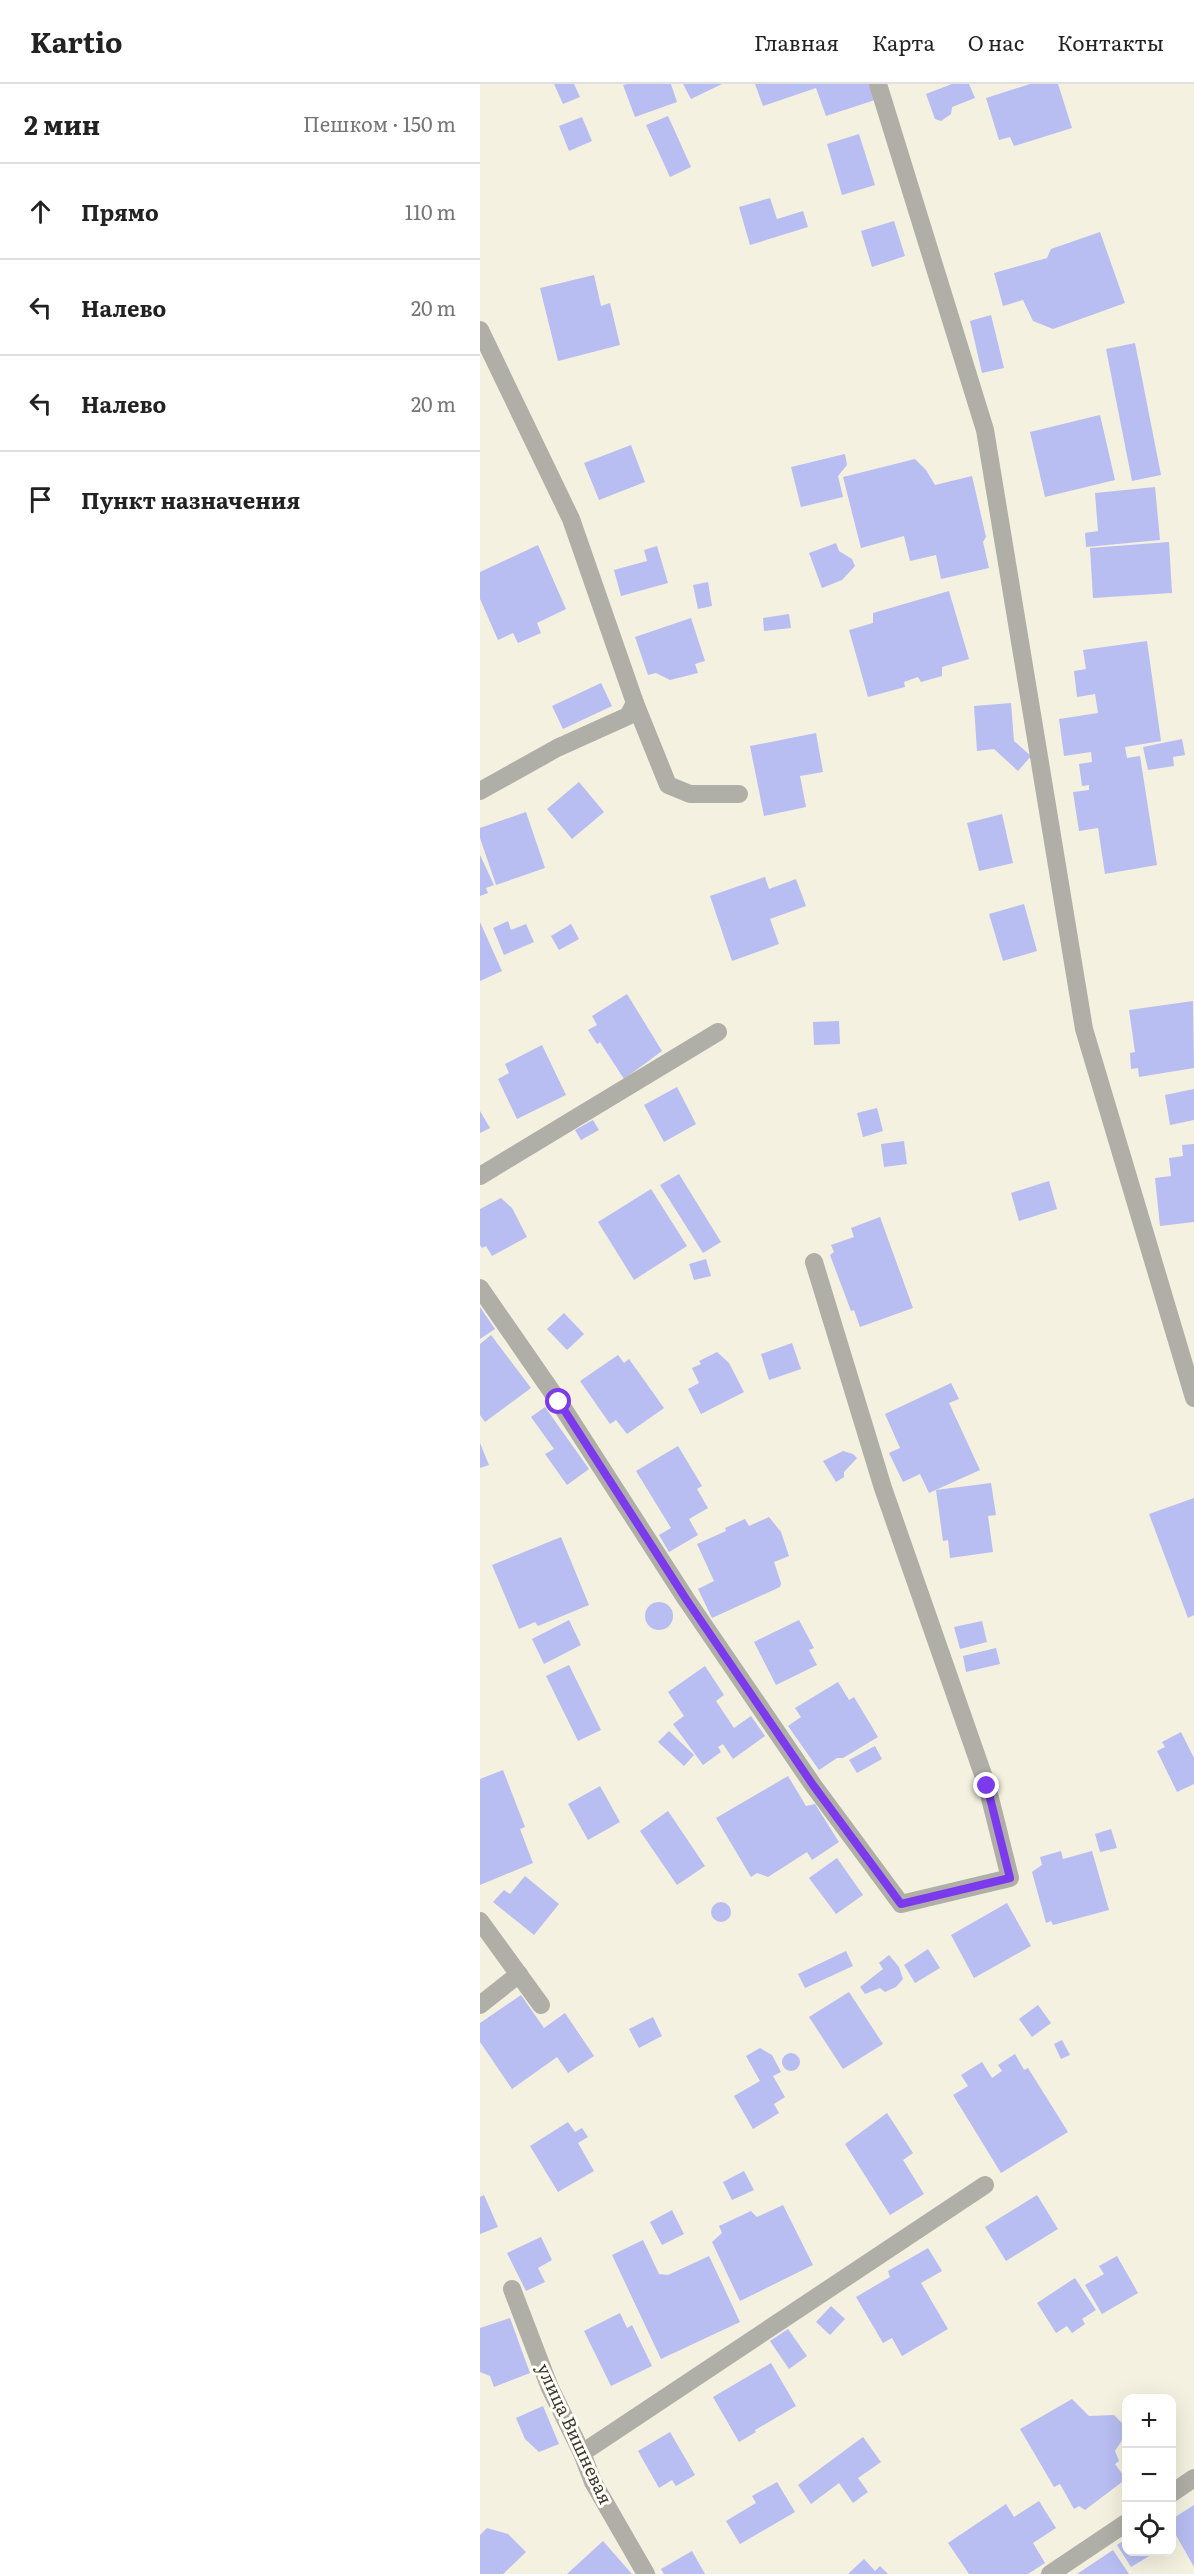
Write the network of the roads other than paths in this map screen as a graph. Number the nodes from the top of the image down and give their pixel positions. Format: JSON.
{"nodes":[{"id":1,"x":878,"y":84,"type":"edge"},
{"id":2,"x":480,"y":330,"type":"edge"},
{"id":3,"x":635,"y":703,"type":"junction"},
{"id":4,"x":623,"y":718,"type":"junction"},
{"id":5,"x":647,"y":734,"type":"junction"},
{"id":6,"x":480,"y":791,"type":"edge"},
{"id":7,"x":739,"y":794,"type":"dead end"},
{"id":8,"x":718,"y":1032,"type":"dead end"},
{"id":9,"x":480,"y":1176,"type":"edge"},
{"id":10,"x":814,"y":1262,"type":"dead end"},
{"id":11,"x":480,"y":1288,"type":"edge"},
{"id":12,"x":1194,"y":1398,"type":"edge"},
{"id":13,"x":480,"y":1921,"type":"edge"},
{"id":14,"x":519,"y":1974,"type":"junction"},
{"id":15,"x":541,"y":2005,"type":"dead end"},
{"id":16,"x":480,"y":2006,"type":"edge"},
{"id":17,"x":985,"y":2185,"type":"dead end"},
{"id":18,"x":512,"y":2289,"type":"dead end"},
{"id":19,"x":582,"y":2453,"type":"junction"},
{"id":20,"x":1194,"y":2478,"type":"edge"},
{"id":21,"x":1176,"y":2490,"type":"edge"},
{"id":22,"x":1122,"y":2526,"type":"edge"},
{"id":23,"x":646,"y":2574,"type":"edge"},
{"id":24,"x":1050,"y":2574,"type":"edge"}],
"edges":[{"from":1,"to":12,"type":"street"},
{"from":2,"to":3,"type":"street"},
{"from":3,"to":4,"type":"street"},
{"from":3,"to":5,"type":"street"},
{"from":4,"to":5,"type":"street"},
{"from":4,"to":6,"type":"street"},
{"from":5,"to":7,"type":"street"},
{"from":8,"to":9,"type":"street"},
{"from":10,"to":11,"type":"street"},
{"from":13,"to":14,"type":"street"},
{"from":14,"to":15,"type":"street"},
{"from":14,"to":16,"type":"street"},
{"from":17,"to":19,"type":"street"},
{"from":18,"to":19,"type":"street","name":"улица Вишневая"},
{"from":19,"to":23,"type":"street","name":"улица Вишневая"},
{"from":20,"to":21,"type":"street"},
{"from":22,"to":24,"type":"street"}]}
